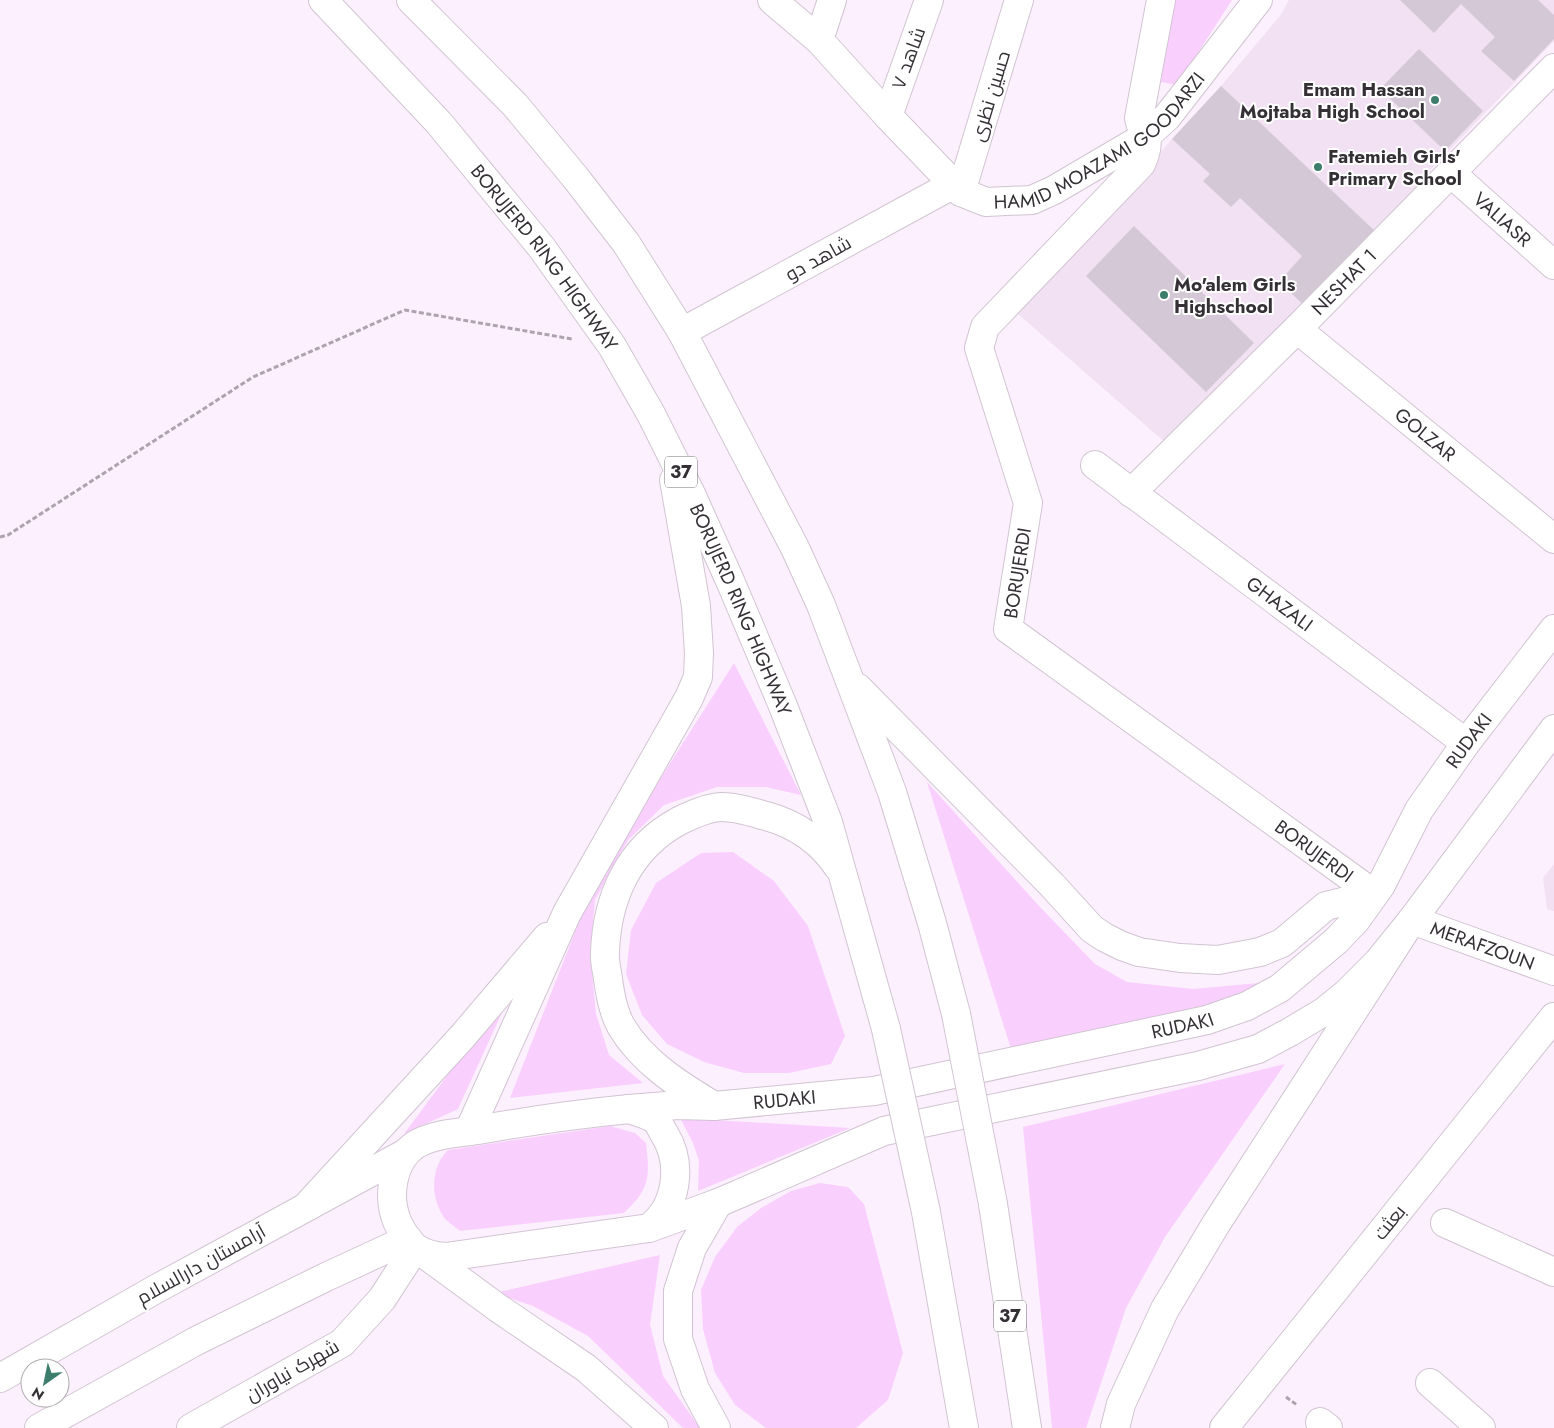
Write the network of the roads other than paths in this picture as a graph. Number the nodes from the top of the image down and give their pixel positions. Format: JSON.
{"nodes":[{"id":1,"x":323,"y":0,"type":"edge"},
{"id":2,"x":411,"y":0,"type":"edge"},
{"id":3,"x":772,"y":0,"type":"edge"},
{"id":4,"x":832,"y":0,"type":"edge"},
{"id":5,"x":929,"y":0,"type":"edge"},
{"id":6,"x":1020,"y":0,"type":"edge"},
{"id":7,"x":1161,"y":0,"type":"edge"},
{"id":8,"x":1258,"y":0,"type":"edge"},
{"id":9,"x":819,"y":40,"type":"junction"},
{"id":10,"x":1554,"y":68,"type":"edge"},
{"id":11,"x":888,"y":116,"type":"junction"},
{"id":12,"x":1146,"y":136,"type":"junction"},
{"id":13,"x":1450,"y":173,"type":"junction"},
{"id":14,"x":957,"y":188,"type":"junction"},
{"id":15,"x":1554,"y":265,"type":"edge"},
{"id":16,"x":1296,"y":329,"type":"junction"},
{"id":17,"x":682,"y":332,"type":"junction"},
{"id":18,"x":669,"y":450,"type":"junction"},
{"id":19,"x":1095,"y":465,"type":"dead end"},
{"id":20,"x":1131,"y":493,"type":"junction"},
{"id":21,"x":1554,"y":539,"type":"edge"},
{"id":22,"x":1554,"y":629,"type":"edge"},
{"id":23,"x":850,"y":681,"type":"junction"},
{"id":24,"x":1554,"y":729,"type":"edge"},
{"id":25,"x":1466,"y":743,"type":"junction"},
{"id":26,"x":845,"y":878,"type":"junction"},
{"id":27,"x":1374,"y":894,"type":"junction"},
{"id":28,"x":567,"y":913,"type":"junction"},
{"id":29,"x":1412,"y":920,"type":"junction"},
{"id":30,"x":1554,"y":971,"type":"edge"},
{"id":31,"x":1554,"y":1016,"type":"edge"},
{"id":32,"x":714,"y":1106,"type":"junction"},
{"id":33,"x":629,"y":1108,"type":"junction"},
{"id":34,"x":469,"y":1131,"type":"junction"},
{"id":35,"x":404,"y":1154,"type":"junction"},
{"id":36,"x":718,"y":1203,"type":"junction"},
{"id":37,"x":306,"y":1207,"type":"junction"},
{"id":38,"x":1445,"y":1223,"type":"dead end"},
{"id":39,"x":649,"y":1228,"type":"junction"},
{"id":40,"x":415,"y":1247,"type":"junction"},
{"id":41,"x":1554,"y":1272,"type":"edge"},
{"id":42,"x":0,"y":1378,"type":"edge"},
{"id":43,"x":1430,"y":1383,"type":"dead end"},
{"id":44,"x":960,"y":1425,"type":"edge"},
{"id":45,"x":39,"y":1428,"type":"edge"},
{"id":46,"x":191,"y":1428,"type":"edge"},
{"id":47,"x":654,"y":1428,"type":"edge"},
{"id":48,"x":716,"y":1428,"type":"edge"},
{"id":49,"x":1027,"y":1428,"type":"edge"},
{"id":50,"x":1115,"y":1428,"type":"edge"},
{"id":51,"x":1224,"y":1428,"type":"edge"},
{"id":52,"x":1481,"y":1428,"type":"edge"}],
"edges":[{"from":1,"to":18,"type":"main road","name":"BORUJERD RING HIGHWAY","number":"37"},
{"from":2,"to":17,"type":"main road","number":"37"},
{"from":3,"to":9,"type":"main road","name":"HAMID MOAZAMI GOODARZI"},
{"from":4,"to":9,"type":"main road"},
{"from":5,"to":11,"type":"main road","name":"شاهد ۷"},
{"from":6,"to":14,"type":"main road","name":"حسین نظری"},
{"from":7,"to":12,"type":"main road"},
{"from":8,"to":12,"type":"main road","name":"HAMID MOAZAMI GOODARZI"},
{"from":9,"to":11,"type":"main road","name":"HAMID MOAZAMI GOODARZI"},
{"from":10,"to":13,"type":"main road","name":"NESHAT 1"},
{"from":11,"to":14,"type":"main road","name":"HAMID MOAZAMI GOODARZI"},
{"from":12,"to":14,"type":"main road","name":"HAMID MOAZAMI GOODARZI"},
{"from":12,"to":27,"type":"main road","name":"BORUJERDI"},
{"from":13,"to":15,"type":"main road","name":"VALIASR"},
{"from":13,"to":16,"type":"main road","name":"NESHAT 1"},
{"from":14,"to":17,"type":"main road","name":"شاهد دو"},
{"from":16,"to":20,"type":"main road","name":"NESHAT 1"},
{"from":16,"to":21,"type":"main road","name":"GOLZAR"},
{"from":17,"to":23,"type":"main road","number":"37"},
{"from":18,"to":26,"type":"main road","name":"BORUJERD RING HIGHWAY","number":"37"},
{"from":18,"to":28,"type":"main road"},
{"from":19,"to":20,"type":"main road","name":"GHAZALI"},
{"from":20,"to":25,"type":"main road","name":"GHAZALI"},
{"from":22,"to":25,"type":"main road","name":"RUDAKI"},
{"from":23,"to":27,"type":"main road"},
{"from":23,"to":49,"type":"main road","number":"37","bridge":true},
{"from":24,"to":29,"type":"main road"},
{"from":25,"to":27,"type":"main road","name":"RUDAKI"},
{"from":26,"to":32,"type":"main road"},
{"from":26,"to":44,"type":"main road","name":"BORUJERD RING HIGHWAY","number":"37","bridge":true},
{"from":27,"to":32,"type":"main road","name":"RUDAKI"},
{"from":28,"to":34,"type":"main road"},
{"from":28,"to":37,"type":"main road"},
{"from":29,"to":30,"type":"main road","name":"MERAFZOUN"},
{"from":29,"to":36,"type":"main road"},
{"from":29,"to":50,"type":"main road"},
{"from":31,"to":51,"type":"main road","name":"بعثت"},
{"from":32,"to":33,"type":"main road","name":"RUDAKI"},
{"from":33,"to":34,"type":"main road","name":"RUDAKI"},
{"from":33,"to":39,"type":"main road"},
{"from":34,"to":35,"type":"main road","name":"آرامستان دارالسلام"},
{"from":35,"to":37,"type":"main road","name":"آرامستان دارالسلام"},
{"from":35,"to":40,"type":"main road"},
{"from":36,"to":39,"type":"main road"},
{"from":36,"to":48,"type":"main road"},
{"from":37,"to":42,"type":"main road","name":"آرامستان دارالسلام"},
{"from":38,"to":41,"type":"main road"},
{"from":39,"to":40,"type":"main road"},
{"from":40,"to":45,"type":"main road"},
{"from":40,"to":46,"type":"main road","name":"شهرک نیاوران"},
{"from":40,"to":47,"type":"main road"},
{"from":43,"to":52,"type":"main road"}]}
